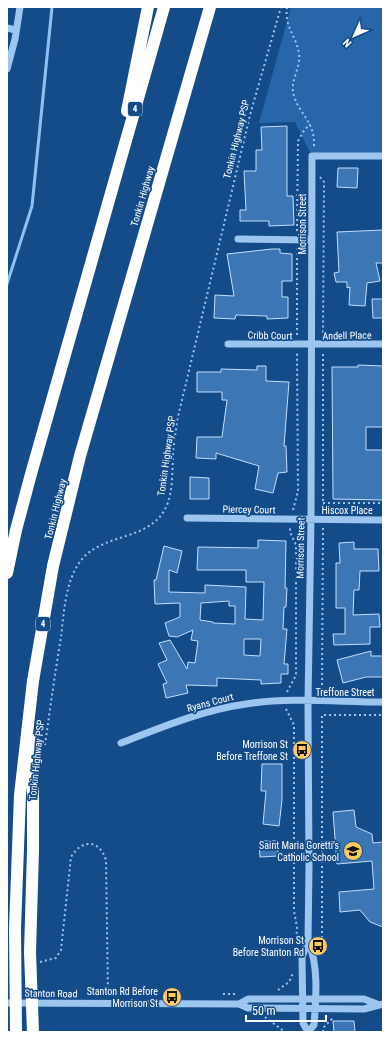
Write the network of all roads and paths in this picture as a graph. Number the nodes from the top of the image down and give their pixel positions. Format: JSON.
{"nodes":[{"id":1,"x":20,"y":7,"type":"edge"},
{"id":2,"x":148,"y":7,"type":"edge"},
{"id":3,"x":164,"y":7,"type":"edge"},
{"id":4,"x":210,"y":7,"type":"edge"},
{"id":5,"x":218,"y":7,"type":"edge"},
{"id":6,"x":281,"y":7,"type":"edge"},
{"id":7,"x":287,"y":7,"type":"edge"},
{"id":8,"x":7,"y":28,"type":"edge"},
{"id":9,"x":16,"y":30,"type":"junction"},
{"id":10,"x":194,"y":63,"type":"junction"},
{"id":11,"x":7,"y":69,"type":"edge"},
{"id":12,"x":310,"y":124,"type":"junction"},
{"id":13,"x":312,"y":156,"type":"junction"},
{"id":14,"x":383,"y":156,"type":"edge"},
{"id":15,"x":312,"y":177,"type":"junction"},
{"id":16,"x":297,"y":178,"type":"junction"},
{"id":17,"x":107,"y":212,"type":"junction"},
{"id":18,"x":238,"y":239,"type":"dead end"},
{"id":19,"x":297,"y":240,"type":"junction"},
{"id":20,"x":312,"y":240,"type":"junction"},
{"id":21,"x":228,"y":344,"type":"dead end"},
{"id":22,"x":383,"y":344,"type":"edge"},
{"id":23,"x":297,"y":345,"type":"junction"},
{"id":24,"x":312,"y":345,"type":"junction"},
{"id":25,"x":323,"y":345,"type":"junction"},
{"id":26,"x":383,"y":503,"type":"edge"},
{"id":27,"x":187,"y":518,"type":"dead end"},
{"id":28,"x":290,"y":519,"type":"junction"},
{"id":29,"x":311,"y":519,"type":"junction"},
{"id":30,"x":323,"y":519,"type":"junction"},
{"id":31,"x":383,"y":520,"type":"edge"},
{"id":32,"x":7,"y":573,"type":"edge"},
{"id":33,"x":33,"y":681,"type":"junction"},
{"id":34,"x":322,"y":690,"type":"dead end"},
{"id":35,"x":286,"y":695,"type":"dead end"},
{"id":36,"x":308,"y":702,"type":"junction"},
{"id":37,"x":383,"y":702,"type":"edge"},
{"id":38,"x":286,"y":709,"type":"dead end"},
{"id":39,"x":383,"y":715,"type":"edge"},
{"id":40,"x":121,"y":743,"type":"dead end"},
{"id":41,"x":45,"y":750,"type":"dead end"},
{"id":42,"x":308,"y":941,"type":"junction"},
{"id":43,"x":296,"y":948,"type":"dead end"},
{"id":44,"x":322,"y":961,"type":"dead end"},
{"id":45,"x":34,"y":962,"type":"dead end"},
{"id":46,"x":294,"y":969,"type":"dead end"},
{"id":47,"x":292,"y":977,"type":"junction"},
{"id":48,"x":302,"y":977,"type":"junction"},
{"id":49,"x":276,"y":991,"type":"dead end"},
{"id":50,"x":302,"y":999,"type":"junction"},
{"id":51,"x":315,"y":999,"type":"junction"},
{"id":52,"x":7,"y":1003,"type":"edge"},
{"id":53,"x":108,"y":1004,"type":"junction"},
{"id":54,"x":239,"y":1004,"type":"junction"},
{"id":55,"x":380,"y":1004,"type":"edge"},
{"id":56,"x":302,"y":1008,"type":"junction"},
{"id":57,"x":315,"y":1009,"type":"junction"},
{"id":58,"x":335,"y":1016,"type":"dead end"},
{"id":59,"x":16,"y":1032,"type":"edge"},
{"id":60,"x":33,"y":1032,"type":"edge"},
{"id":61,"x":308,"y":1032,"type":"edge"},
{"id":62,"x":323,"y":1032,"type":"edge"}],
"edges":[{"from":1,"to":9,"type":"street"},
{"from":2,"to":17,"type":"highway"},
{"from":3,"to":17,"type":"highway","number":"4"},
{"from":4,"to":10,"type":"highway","name":"Tonkin Highway","number":"4"},
{"from":5,"to":10,"type":"highway"},
{"from":6,"to":41,"type":"path","name":"Tonkin Highway PSP"},
{"from":7,"to":12,"type":"path"},
{"from":8,"to":9,"type":"street"},
{"from":9,"to":11,"type":"street"},
{"from":10,"to":33,"type":"highway","name":"Tonkin Highway","number":"4"},
{"from":12,"to":13,"type":"path"},
{"from":12,"to":16,"type":"path"},
{"from":13,"to":14,"type":"street"},
{"from":13,"to":15,"type":"street","name":"Morrison Street"},
{"from":15,"to":16,"type":"path"},
{"from":15,"to":20,"type":"street","name":"Morrison Street"},
{"from":15,"to":25,"type":"path"},
{"from":16,"to":19,"type":"path"},
{"from":17,"to":32,"type":"highway","number":"4"},
{"from":18,"to":19,"type":"street"},
{"from":19,"to":20,"type":"street"},
{"from":19,"to":23,"type":"path"},
{"from":20,"to":24,"type":"street","name":"Morrison Street"},
{"from":21,"to":23,"type":"street","name":"Cribb Court"},
{"from":22,"to":25,"type":"street","name":"Andell Place"},
{"from":23,"to":24,"type":"street","name":"Cribb Court"},
{"from":23,"to":28,"type":"path"},
{"from":24,"to":25,"type":"street","name":"Andell Place"},
{"from":24,"to":29,"type":"street","name":"Morrison Street"},
{"from":25,"to":30,"type":"path"},
{"from":26,"to":30,"type":"path"},
{"from":27,"to":28,"type":"street","name":"Piercey Court"},
{"from":28,"to":29,"type":"street","name":"Piercey Court"},
{"from":28,"to":35,"type":"path"},
{"from":29,"to":30,"type":"street","name":"Hiscox Place"},
{"from":29,"to":36,"type":"street","name":"Morrison Street"},
{"from":30,"to":31,"type":"street","name":"Hiscox Place"},
{"from":30,"to":34,"type":"path"},
{"from":33,"to":59,"type":"highway","name":"Tonkin Highway","number":"4"},
{"from":33,"to":60,"type":"highway","number":"4"},
{"from":36,"to":37,"type":"street","name":"Treffone Street"},
{"from":36,"to":40,"type":"street","name":"Ryans Court"},
{"from":36,"to":42,"type":"street","name":"Morrison Street"},
{"from":38,"to":43,"type":"path"},
{"from":39,"to":44,"type":"path"},
{"from":42,"to":48,"type":"street","name":"Morrison Street"},
{"from":42,"to":51,"type":"street","name":"Morrison Street"},
{"from":45,"to":53,"type":"path"},
{"from":46,"to":47,"type":"path"},
{"from":47,"to":48,"type":"path"},
{"from":47,"to":49,"type":"path"},
{"from":48,"to":50,"type":"street","name":"Morrison Street"},
{"from":50,"to":51,"type":"street","name":"Stanton Road"},
{"from":50,"to":54,"type":"street","name":"Stanton Road"},
{"from":50,"to":56,"type":"street","name":"Morrison Street"},
{"from":51,"to":55,"type":"street","name":"Stanton Road"},
{"from":51,"to":57,"type":"street","name":"Morrison Street"},
{"from":52,"to":53,"type":"street","name":"Stanton Road"},
{"from":53,"to":54,"type":"street","name":"Stanton Road"},
{"from":54,"to":56,"type":"street","name":"Stanton Road"},
{"from":55,"to":57,"type":"street","name":"Stanton Road"},
{"from":56,"to":57,"type":"street","name":"Stanton Road"},
{"from":56,"to":61,"type":"street","name":"Morrison Street"},
{"from":57,"to":61,"type":"street","name":"Morrison Street"},
{"from":58,"to":62,"type":"path"}]}
